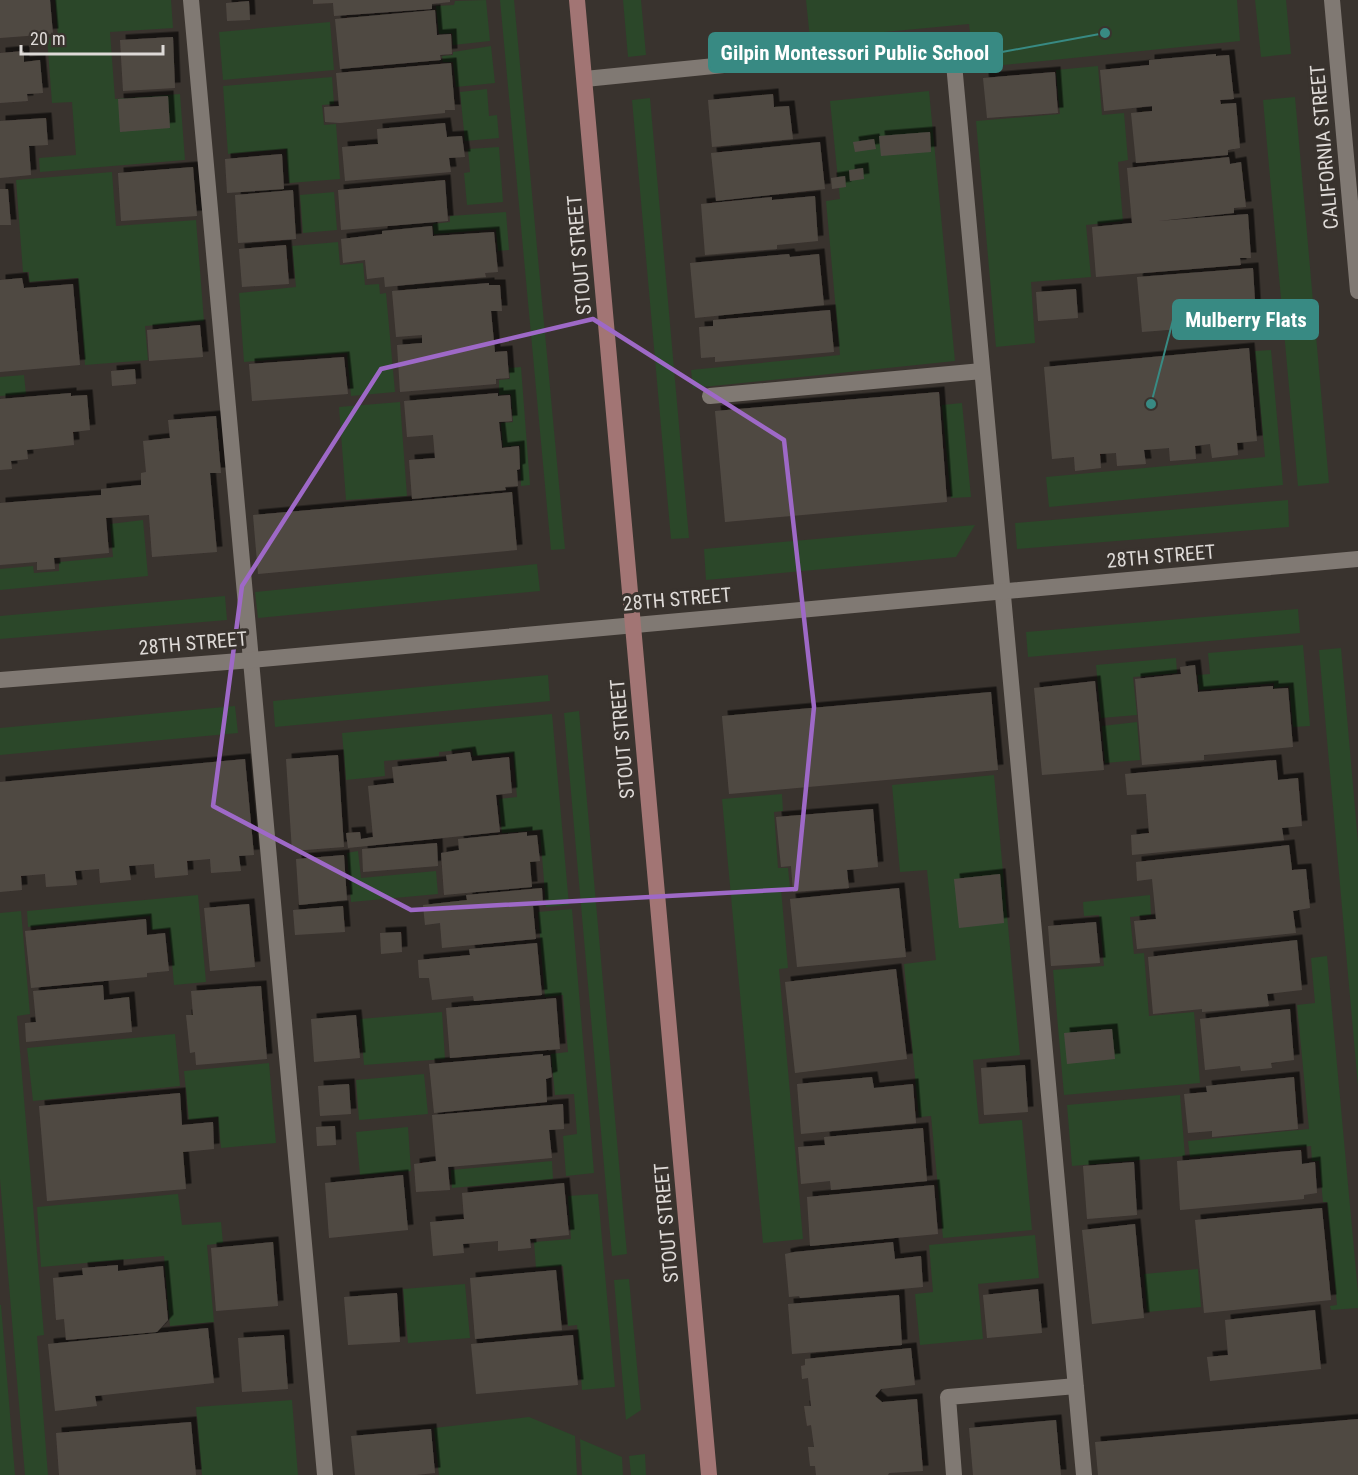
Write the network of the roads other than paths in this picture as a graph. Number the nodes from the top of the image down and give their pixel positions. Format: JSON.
{"nodes":[{"id":1,"x":191,"y":0,"type":"edge"},
{"id":2,"x":578,"y":0,"type":"edge"},
{"id":3,"x":1332,"y":0,"type":"edge"},
{"id":4,"x":585,"y":79,"type":"junction"},
{"id":5,"x":1358,"y":291,"type":"edge"},
{"id":6,"x":982,"y":371,"type":"junction"},
{"id":7,"x":710,"y":396,"type":"dead end"},
{"id":8,"x":1358,"y":559,"type":"edge"},
{"id":9,"x":1003,"y":591,"type":"junction"},
{"id":10,"x":633,"y":624,"type":"junction"},
{"id":11,"x":252,"y":660,"type":"junction"},
{"id":12,"x":0,"y":680,"type":"edge"},
{"id":13,"x":1076,"y":1386,"type":"junction"},
{"id":14,"x":325,"y":1475,"type":"edge"},
{"id":15,"x":709,"y":1475,"type":"edge"},
{"id":16,"x":954,"y":1475,"type":"edge"},
{"id":17,"x":1084,"y":1475,"type":"edge"}],
"edges":[{"from":1,"to":11,"type":"street"},
{"from":2,"to":4,"type":"main road","name":"STOUT STREET"},
{"from":3,"to":5,"type":"street","name":"CALIFORNIA STREET"},
{"from":4,"to":6,"type":"street"},
{"from":4,"to":10,"type":"main road","name":"STOUT STREET"},
{"from":6,"to":7,"type":"street"},
{"from":6,"to":9,"type":"street"},
{"from":8,"to":9,"type":"street","name":"28TH STREET"},
{"from":9,"to":10,"type":"street","name":"28TH STREET"},
{"from":9,"to":13,"type":"street"},
{"from":10,"to":11,"type":"street","name":"28TH STREET"},
{"from":10,"to":15,"type":"main road","name":"STOUT STREET"},
{"from":11,"to":12,"type":"street","name":"28TH STREET"},
{"from":11,"to":14,"type":"street"},
{"from":13,"to":16,"type":"street"},
{"from":13,"to":17,"type":"street"}]}
